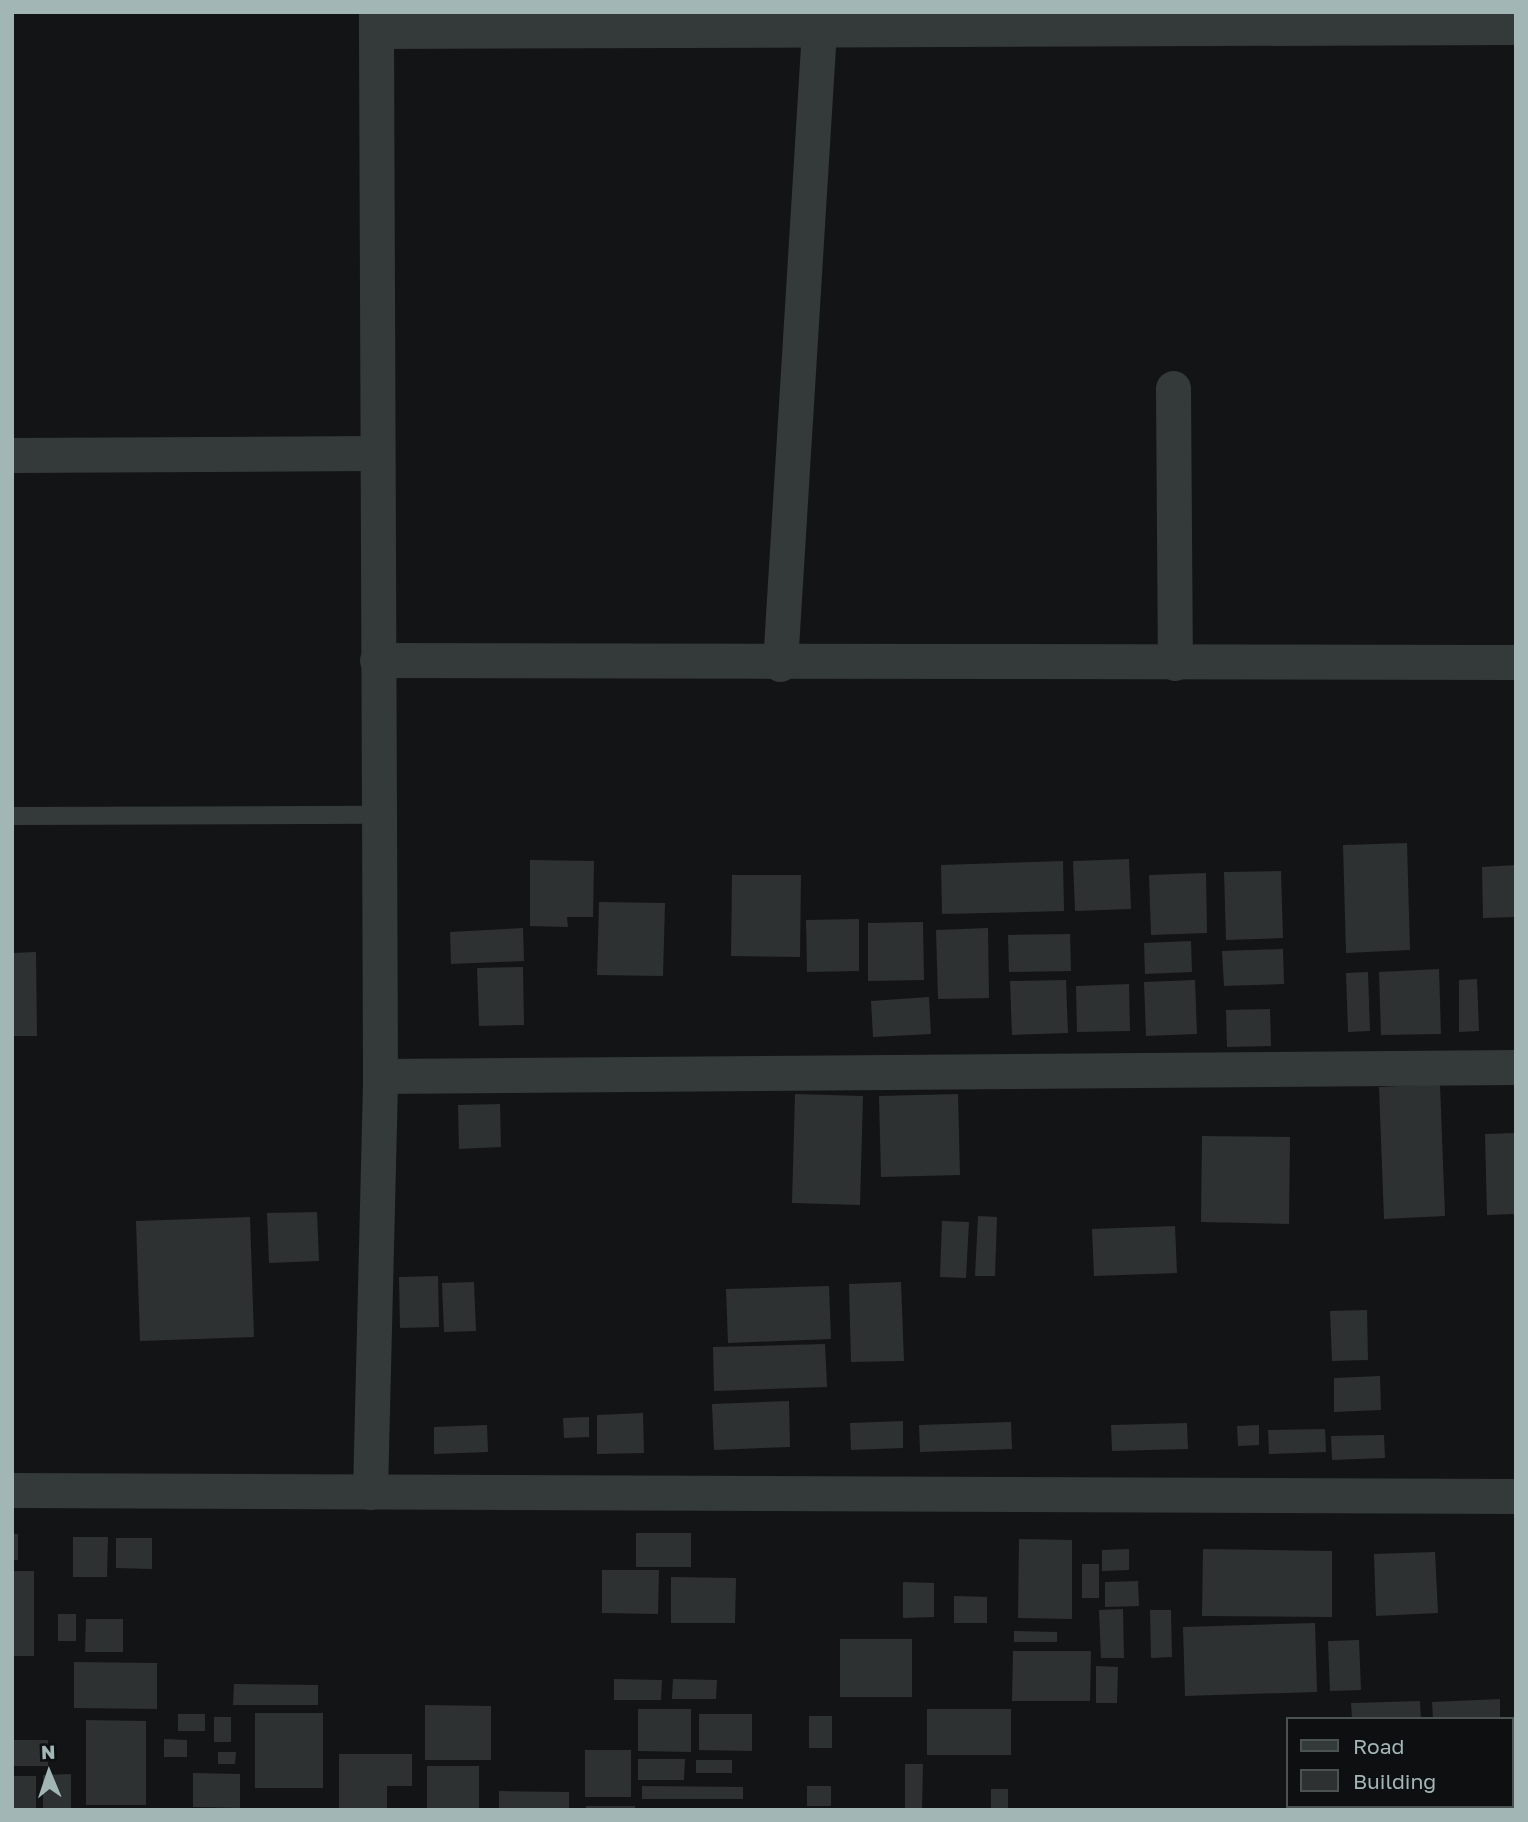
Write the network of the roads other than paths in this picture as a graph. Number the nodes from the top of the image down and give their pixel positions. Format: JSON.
{"nodes":[{"id":1,"x":376,"y":22,"type":"edge"},
{"id":2,"x":1516,"y":27,"type":"edge"},
{"id":3,"x":819,"y":30,"type":"junction"},
{"id":4,"x":1173,"y":387,"type":"dead end"},
{"id":5,"x":374,"y":453,"type":"junction"},
{"id":6,"x":12,"y":455,"type":"edge"},
{"id":7,"x":377,"y":660,"type":"junction"},
{"id":8,"x":1516,"y":662,"type":"edge"},
{"id":9,"x":1175,"y":663,"type":"junction"},
{"id":10,"x":780,"y":664,"type":"junction"},
{"id":11,"x":376,"y":815,"type":"junction"},
{"id":12,"x":12,"y":816,"type":"edge"},
{"id":13,"x":1516,"y":1067,"type":"edge"},
{"id":14,"x":380,"y":1076,"type":"junction"},
{"id":15,"x":12,"y":1490,"type":"edge"},
{"id":16,"x":370,"y":1492,"type":"junction"},
{"id":17,"x":1516,"y":1496,"type":"edge"}],
"edges":[{"from":1,"to":3,"type":"street"},
{"from":1,"to":5,"type":"street"},
{"from":2,"to":3,"type":"street"},
{"from":3,"to":10,"type":"street"},
{"from":4,"to":9,"type":"street"},
{"from":5,"to":6,"type":"street"},
{"from":5,"to":7,"type":"street"},
{"from":7,"to":10,"type":"street"},
{"from":7,"to":11,"type":"street"},
{"from":8,"to":9,"type":"street"},
{"from":9,"to":10,"type":"street"},
{"from":11,"to":12,"type":"lane"},
{"from":11,"to":14,"type":"street"},
{"from":13,"to":14,"type":"street"},
{"from":14,"to":16,"type":"street"},
{"from":15,"to":16,"type":"street"},
{"from":16,"to":17,"type":"street"}]}
